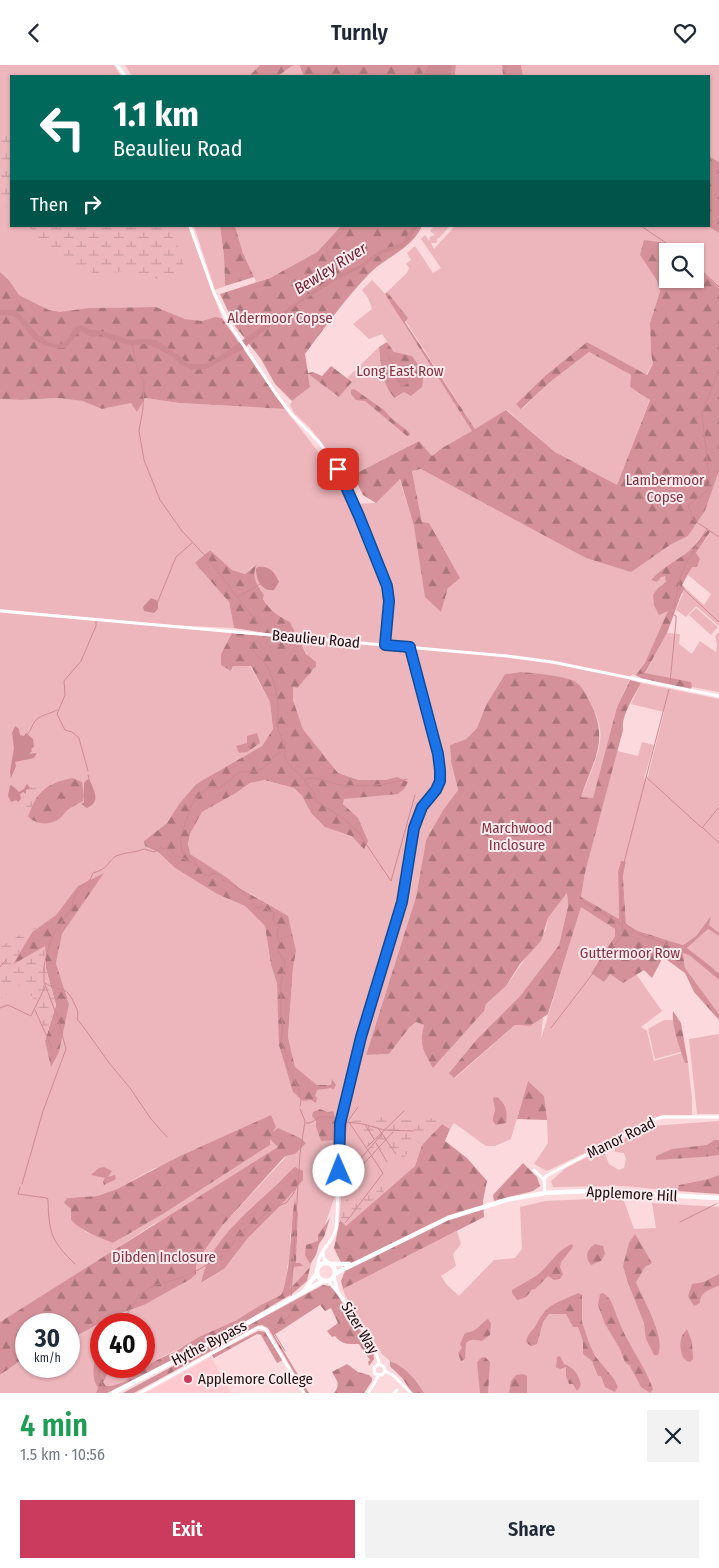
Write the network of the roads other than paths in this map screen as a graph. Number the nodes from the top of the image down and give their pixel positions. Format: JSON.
{"nodes":[{"id":1,"x":190,"y":227,"type":"edge"},
{"id":2,"x":0,"y":611,"type":"edge"},
{"id":3,"x":385,"y":645,"type":"junction"},
{"id":4,"x":410,"y":647,"type":"junction"},
{"id":5,"x":719,"y":696,"type":"edge"},
{"id":6,"x":719,"y":1117,"type":"edge"},
{"id":7,"x":534,"y":1170,"type":"dead end"},
{"id":8,"x":544,"y":1180,"type":"junction"},
{"id":9,"x":545,"y":1193,"type":"junction"},
{"id":10,"x":719,"y":1198,"type":"edge"},
{"id":11,"x":323,"y":1251,"type":"junction"},
{"id":12,"x":330,"y":1263,"type":"junction"},
{"id":13,"x":351,"y":1265,"type":"junction"},
{"id":14,"x":317,"y":1271,"type":"junction"},
{"id":15,"x":335,"y":1275,"type":"junction"},
{"id":16,"x":325,"y":1281,"type":"junction"},
{"id":17,"x":304,"y":1292,"type":"junction"},
{"id":18,"x":338,"y":1292,"type":"junction"},
{"id":19,"x":379,"y":1364,"type":"junction"},
{"id":20,"x":385,"y":1371,"type":"junction"},
{"id":21,"x":378,"y":1376,"type":"junction"},
{"id":22,"x":113,"y":1393,"type":"edge"},
{"id":23,"x":140,"y":1393,"type":"edge"},
{"id":24,"x":304,"y":1393,"type":"edge"},
{"id":25,"x":368,"y":1393,"type":"edge"},
{"id":26,"x":411,"y":1393,"type":"edge"}],
"edges":[{"from":1,"to":3,"type":"street"},
{"from":2,"to":3,"type":"street","name":"Beaulieu Road"},
{"from":3,"to":4,"type":"street","name":"Beaulieu Road"},
{"from":4,"to":5,"type":"street","name":"Beaulieu Road"},
{"from":4,"to":11,"type":"street"},
{"from":6,"to":8,"type":"street","name":"Manor Road"},
{"from":7,"to":8,"type":"street"},
{"from":8,"to":9,"type":"street"},
{"from":9,"to":10,"type":"main road","name":"Applemore Hill"},
{"from":9,"to":13,"type":"main road"},
{"from":11,"to":12,"type":"street"},
{"from":11,"to":14,"type":"street"},
{"from":12,"to":13,"type":"main road"},
{"from":12,"to":14,"type":"main road"},
{"from":12,"to":15,"type":"main road"},
{"from":13,"to":15,"type":"main road"},
{"from":14,"to":16,"type":"main road"},
{"from":14,"to":17,"type":"main road","name":"Hythe Bypass"},
{"from":15,"to":16,"type":"main road"},
{"from":15,"to":18,"type":"street","name":"Sizer Way"},
{"from":16,"to":17,"type":"main road","name":"Hythe Bypass"},
{"from":16,"to":18,"type":"street","name":"Sizer Way"},
{"from":17,"to":22,"type":"main road","name":"Hythe Bypass"},
{"from":18,"to":19,"type":"street","name":"Sizer Way"},
{"from":19,"to":20,"type":"street"},
{"from":19,"to":21,"type":"street"},
{"from":20,"to":21,"type":"street"},
{"from":20,"to":26,"type":"street","name":"Sizer Way"},
{"from":21,"to":25,"type":"street"},
{"from":23,"to":24,"type":"street"}]}
